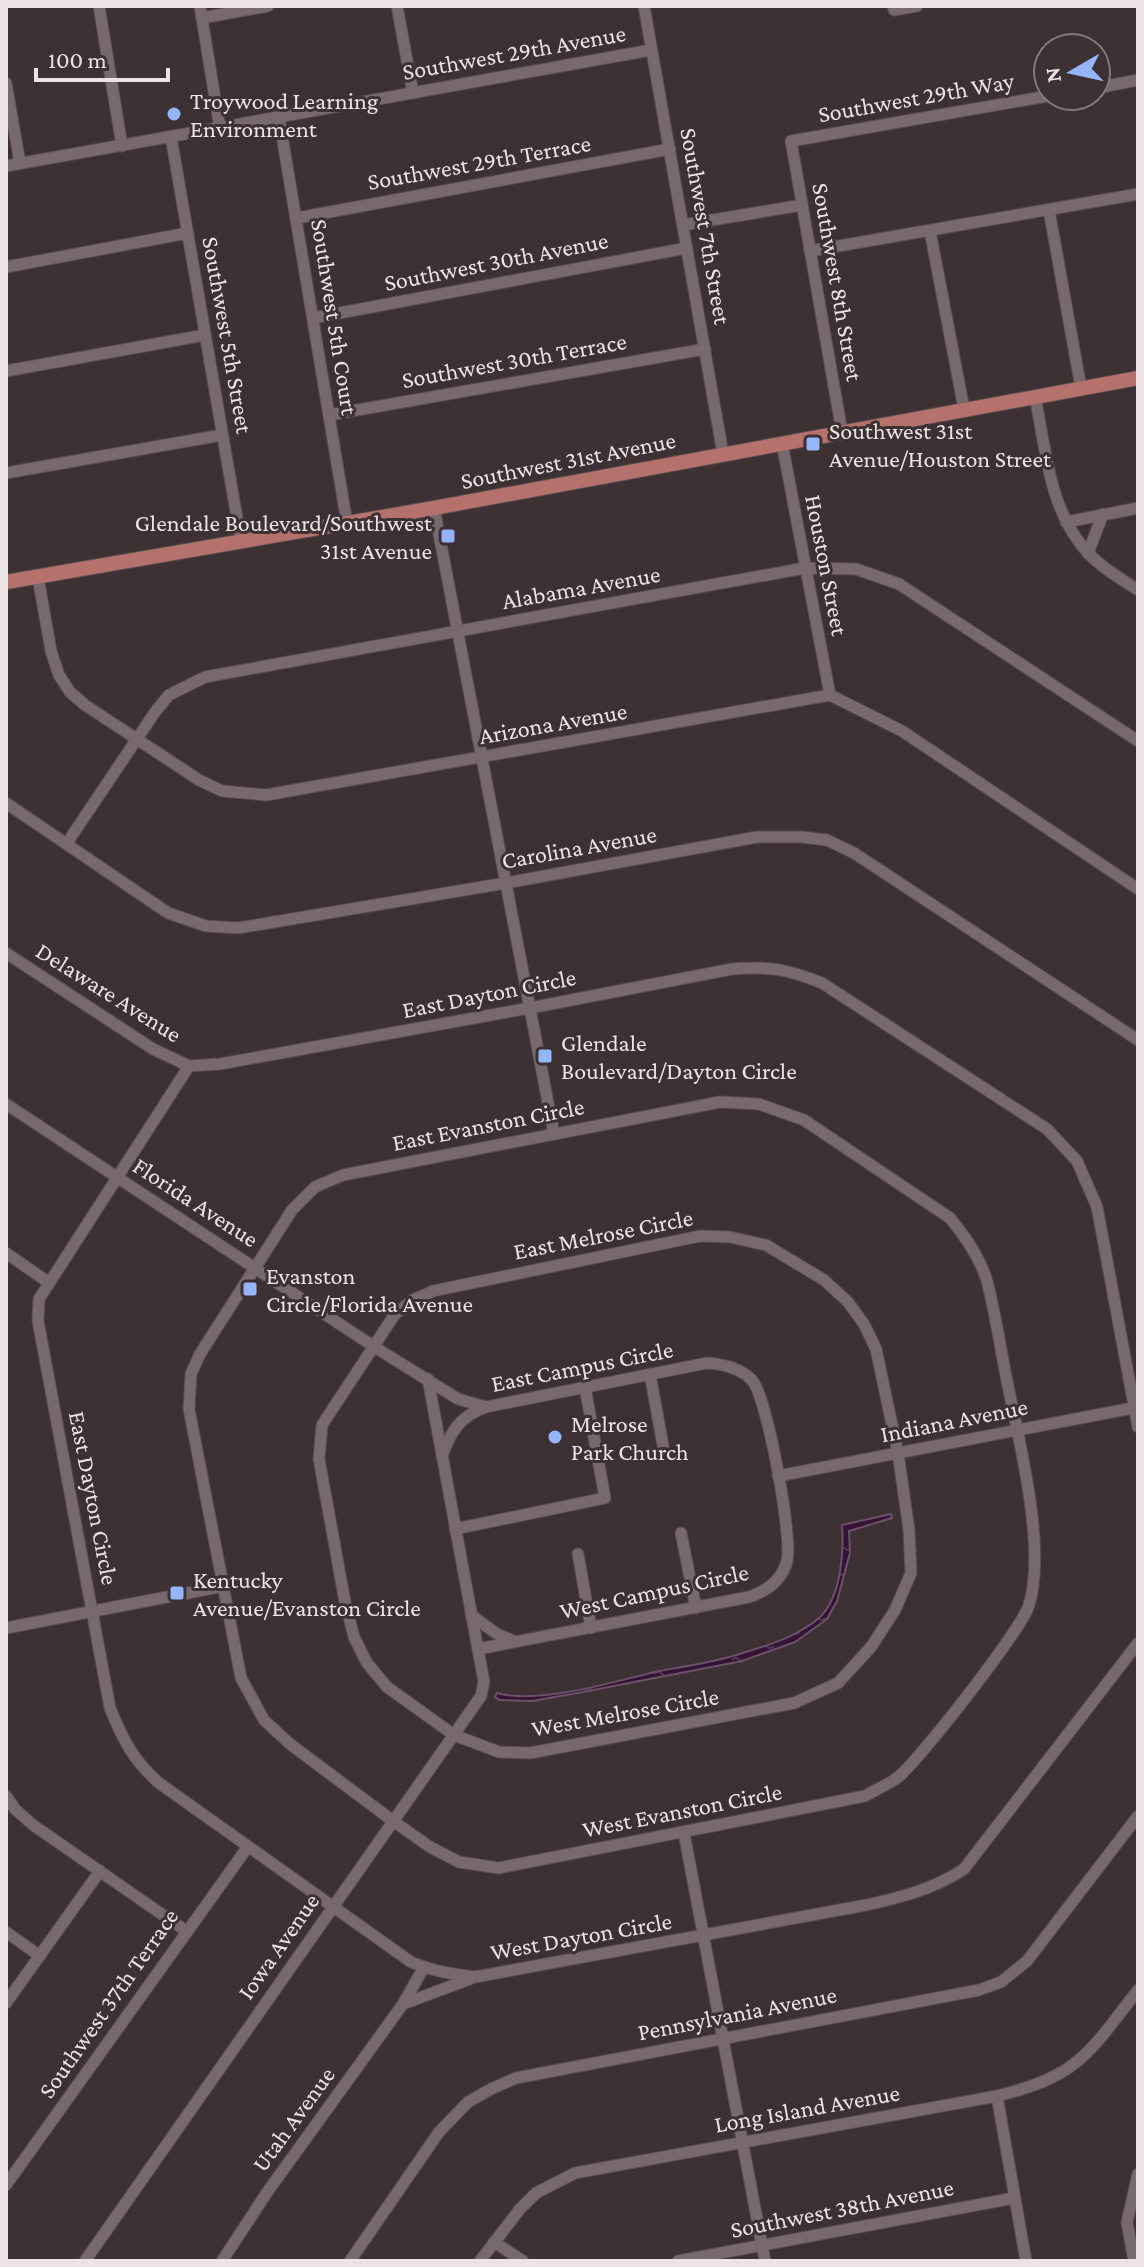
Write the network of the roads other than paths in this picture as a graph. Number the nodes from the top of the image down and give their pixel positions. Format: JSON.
{"nodes":[{"id":1,"x":99,"y":6,"type":"edge"},
{"id":2,"x":268,"y":6,"type":"edge"},
{"id":3,"x":397,"y":6,"type":"edge"},
{"id":4,"x":644,"y":6,"type":"edge"},
{"id":5,"x":917,"y":6,"type":"edge"},
{"id":6,"x":893,"y":8,"type":"edge"},
{"id":7,"x":201,"y":12,"type":"edge"},
{"id":8,"x":651,"y":50,"type":"junction"},
{"id":9,"x":1138,"y":80,"type":"edge"},
{"id":10,"x":6,"y":83,"type":"edge"},
{"id":11,"x":1112,"y":85,"type":"edge"},
{"id":12,"x":413,"y":93,"type":"junction"},
{"id":13,"x":1032,"y":99,"type":"edge"},
{"id":14,"x":279,"y":118,"type":"junction"},
{"id":15,"x":220,"y":129,"type":"junction"},
{"id":16,"x":171,"y":137,"type":"junction"},
{"id":17,"x":791,"y":141,"type":"joint"},
{"id":18,"x":122,"y":146,"type":"junction"},
{"id":19,"x":670,"y":149,"type":"junction"},
{"id":20,"x":20,"y":163,"type":"junction"},
{"id":21,"x":6,"y":166,"type":"edge"},
{"id":22,"x":1138,"y":194,"type":"edge"},
{"id":23,"x":802,"y":205,"type":"junction"},
{"id":24,"x":1049,"y":210,"type":"junction"},
{"id":25,"x":297,"y":218,"type":"junction"},
{"id":26,"x":683,"y":225,"type":"junction"},
{"id":27,"x":930,"y":231,"type":"junction"},
{"id":28,"x":188,"y":233,"type":"junction"},
{"id":29,"x":687,"y":248,"type":"junction"},
{"id":30,"x":810,"y":251,"type":"junction"},
{"id":31,"x":6,"y":267,"type":"edge"},
{"id":32,"x":313,"y":318,"type":"junction"},
{"id":33,"x":205,"y":335,"type":"junction"},
{"id":34,"x":705,"y":349,"type":"junction"},
{"id":35,"x":6,"y":371,"type":"edge"},
{"id":36,"x":1138,"y":378,"type":"edge"},
{"id":37,"x":1081,"y":388,"type":"junction"},
{"id":38,"x":1035,"y":396,"type":"junction"},
{"id":39,"x":964,"y":409,"type":"junction"},
{"id":40,"x":329,"y":415,"type":"junction"},
{"id":41,"x":842,"y":432,"type":"junction"},
{"id":42,"x":222,"y":435,"type":"junction"},
{"id":43,"x":782,"y":443,"type":"junction"},
{"id":44,"x":723,"y":454,"type":"junction"},
{"id":45,"x":6,"y":473,"type":"edge"},
{"id":46,"x":434,"y":508,"type":"junction"},
{"id":47,"x":1138,"y":508,"type":"edge"},
{"id":48,"x":1103,"y":514,"type":"junction"},
{"id":49,"x":1066,"y":522,"type":"junction"},
{"id":50,"x":347,"y":523,"type":"junction"},
{"id":51,"x":241,"y":541,"type":"junction"},
{"id":52,"x":1088,"y":553,"type":"junction"},
{"id":53,"x":805,"y":568,"type":"junction"},
{"id":54,"x":38,"y":577,"type":"junction"},
{"id":55,"x":6,"y":582,"type":"edge"},
{"id":56,"x":1138,"y":590,"type":"edge"},
{"id":57,"x":458,"y":632,"type":"junction"},
{"id":58,"x":830,"y":695,"type":"junction"},
{"id":59,"x":137,"y":741,"type":"junction"},
{"id":60,"x":1138,"y":741,"type":"edge"},
{"id":61,"x":482,"y":759,"type":"junction"},
{"id":62,"x":6,"y":803,"type":"edge"},
{"id":63,"x":67,"y":843,"type":"junction"},
{"id":64,"x":506,"y":883,"type":"junction"},
{"id":65,"x":1138,"y":889,"type":"edge"},
{"id":66,"x":6,"y":953,"type":"edge"},
{"id":67,"x":530,"y":1008,"type":"junction"},
{"id":68,"x":1138,"y":1040,"type":"edge"},
{"id":69,"x":189,"y":1066,"type":"junction"},
{"id":70,"x":6,"y":1104,"type":"edge"},
{"id":71,"x":554,"y":1134,"type":"junction"},
{"id":72,"x":117,"y":1177,"type":"junction"},
{"id":73,"x":6,"y":1253,"type":"edge"},
{"id":74,"x":257,"y":1268,"type":"junction"},
{"id":75,"x":48,"y":1282,"type":"junction"},
{"id":76,"x":373,"y":1346,"type":"junction"},
{"id":77,"x":650,"y":1374,"type":"junction"},
{"id":78,"x":428,"y":1379,"type":"junction"},
{"id":79,"x":585,"y":1387,"type":"junction"},
{"id":80,"x":486,"y":1407,"type":"junction"},
{"id":81,"x":1136,"y":1407,"type":"edge"},
{"id":82,"x":1138,"y":1427,"type":"edge"},
{"id":83,"x":1017,"y":1430,"type":"junction"},
{"id":84,"x":319,"y":1444,"type":"joint"},
{"id":85,"x":664,"y":1451,"type":"dead end"},
{"id":86,"x":898,"y":1453,"type":"junction"},
{"id":87,"x":442,"y":1457,"type":"junction"},
{"id":88,"x":778,"y":1476,"type":"junction"},
{"id":89,"x":455,"y":1529,"type":"junction"},
{"id":90,"x":681,"y":1533,"type":"dead end"},
{"id":91,"x":578,"y":1554,"type":"dead end"},
{"id":92,"x":224,"y":1586,"type":"junction"},
{"id":93,"x":696,"y":1608,"type":"junction"},
{"id":94,"x":93,"y":1611,"type":"junction"},
{"id":95,"x":471,"y":1614,"type":"junction"},
{"id":96,"x":6,"y":1628,"type":"edge"},
{"id":97,"x":591,"y":1628,"type":"junction"},
{"id":98,"x":517,"y":1642,"type":"junction"},
{"id":99,"x":1138,"y":1643,"type":"edge"},
{"id":100,"x":478,"y":1649,"type":"junction"},
{"id":101,"x":454,"y":1735,"type":"junction"},
{"id":102,"x":6,"y":1796,"type":"edge"},
{"id":103,"x":1138,"y":1816,"type":"edge"},
{"id":104,"x":393,"y":1821,"type":"junction"},
{"id":105,"x":684,"y":1833,"type":"junction"},
{"id":106,"x":247,"y":1848,"type":"junction"},
{"id":107,"x":100,"y":1871,"type":"junction"},
{"id":108,"x":332,"y":1907,"type":"junction"},
{"id":109,"x":186,"y":1931,"type":"junction"},
{"id":110,"x":6,"y":1932,"type":"edge"},
{"id":111,"x":704,"y":1936,"type":"junction"},
{"id":112,"x":40,"y":1956,"type":"junction"},
{"id":113,"x":424,"y":1967,"type":"junction"},
{"id":114,"x":475,"y":1977,"type":"junction"},
{"id":115,"x":1138,"y":1990,"type":"edge"},
{"id":116,"x":6,"y":2003,"type":"edge"},
{"id":117,"x":403,"y":2004,"type":"junction"},
{"id":118,"x":723,"y":2038,"type":"junction"},
{"id":119,"x":997,"y":2096,"type":"junction"},
{"id":120,"x":743,"y":2142,"type":"junction"},
{"id":121,"x":1138,"y":2174,"type":"edge"},
{"id":122,"x":6,"y":2185,"type":"edge"},
{"id":123,"x":1014,"y":2198,"type":"junction"},
{"id":124,"x":494,"y":2242,"type":"junction"},
{"id":125,"x":762,"y":2245,"type":"junction"},
{"id":126,"x":85,"y":2261,"type":"edge"},
{"id":127,"x":222,"y":2261,"type":"edge"},
{"id":128,"x":350,"y":2261,"type":"edge"},
{"id":129,"x":480,"y":2261,"type":"edge"},
{"id":130,"x":523,"y":2261,"type":"edge"},
{"id":131,"x":678,"y":2261,"type":"edge"},
{"id":132,"x":765,"y":2261,"type":"edge"},
{"id":133,"x":1026,"y":2261,"type":"edge"},
{"id":134,"x":1134,"y":2261,"type":"edge"}],
"edges":[{"from":1,"to":18,"type":"street"},
{"from":2,"to":7,"type":"street"},
{"from":3,"to":12,"type":"street"},
{"from":4,"to":8,"type":"street","name":"Southwest 7th Street"},
{"from":5,"to":6,"type":"street"},
{"from":7,"to":15,"type":"street"},
{"from":8,"to":12,"type":"street","name":"Southwest 29th Avenue"},
{"from":8,"to":19,"type":"street","name":"Southwest 7th Street"},
{"from":9,"to":11,"type":"street"},
{"from":10,"to":20,"type":"street"},
{"from":12,"to":14,"type":"street","name":"Southwest 29th Avenue"},
{"from":13,"to":17,"type":"street","name":"Southwest 29th Way"},
{"from":14,"to":15,"type":"street","name":"Southwest 29th Avenue"},
{"from":14,"to":25,"type":"street","name":"Southwest 5th Court"},
{"from":15,"to":16,"type":"street","name":"Southwest 29th Avenue"},
{"from":16,"to":18,"type":"street","name":"Southwest 29th Avenue"},
{"from":16,"to":28,"type":"street","name":"Southwest 5th Street"},
{"from":17,"to":23,"type":"street","name":"Southwest 8th Street"},
{"from":18,"to":20,"type":"street","name":"Southwest 29th Avenue"},
{"from":19,"to":25,"type":"street","name":"Southwest 29th Terrace"},
{"from":19,"to":26,"type":"street","name":"Southwest 7th Street"},
{"from":20,"to":21,"type":"street","name":"Southwest 29th Avenue"},
{"from":22,"to":24,"type":"street"},
{"from":23,"to":26,"type":"street"},
{"from":23,"to":30,"type":"street","name":"Southwest 8th Street"},
{"from":24,"to":27,"type":"street"},
{"from":24,"to":37,"type":"street"},
{"from":25,"to":32,"type":"street","name":"Southwest 5th Court"},
{"from":26,"to":29,"type":"street","name":"Southwest 7th Street"},
{"from":27,"to":30,"type":"street"},
{"from":27,"to":39,"type":"street"},
{"from":28,"to":31,"type":"street"},
{"from":28,"to":33,"type":"street","name":"Southwest 5th Street"},
{"from":29,"to":32,"type":"street","name":"Southwest 30th Avenue"},
{"from":29,"to":34,"type":"street","name":"Southwest 7th Street"},
{"from":30,"to":41,"type":"street","name":"Southwest 8th Street"},
{"from":32,"to":40,"type":"street","name":"Southwest 5th Court"},
{"from":33,"to":35,"type":"street"},
{"from":33,"to":42,"type":"street","name":"Southwest 5th Street"},
{"from":34,"to":40,"type":"street","name":"Southwest 30th Terrace"},
{"from":34,"to":44,"type":"street","name":"Southwest 7th Street"},
{"from":36,"to":37,"type":"main road","name":"Southwest 31st Avenue"},
{"from":37,"to":38,"type":"main road","name":"Southwest 31st Avenue"},
{"from":38,"to":39,"type":"main road","name":"Southwest 31st Avenue"},
{"from":38,"to":49,"type":"street"},
{"from":39,"to":41,"type":"main road","name":"Southwest 31st Avenue"},
{"from":40,"to":50,"type":"street","name":"Southwest 5th Court"},
{"from":41,"to":43,"type":"main road","name":"Southwest 31st Avenue"},
{"from":42,"to":45,"type":"street"},
{"from":42,"to":51,"type":"street","name":"Southwest 5th Street"},
{"from":43,"to":44,"type":"main road","name":"Southwest 31st Avenue"},
{"from":43,"to":53,"type":"street","name":"Houston Street"},
{"from":44,"to":46,"type":"main road","name":"Southwest 31st Avenue"},
{"from":46,"to":50,"type":"main road","name":"Southwest 31st Avenue"},
{"from":46,"to":57,"type":"street"},
{"from":47,"to":48,"type":"street"},
{"from":48,"to":49,"type":"street"},
{"from":48,"to":52,"type":"street"},
{"from":49,"to":52,"type":"street"},
{"from":50,"to":51,"type":"main road","name":"Southwest 31st Avenue"},
{"from":51,"to":54,"type":"main road","name":"Southwest 31st Avenue"},
{"from":52,"to":56,"type":"street"},
{"from":53,"to":57,"type":"street","name":"Alabama Avenue"},
{"from":53,"to":58,"type":"street","name":"Houston Street"},
{"from":53,"to":60,"type":"street","name":"Alabama Avenue"},
{"from":54,"to":55,"type":"main road","name":"Southwest 31st Avenue"},
{"from":54,"to":59,"type":"street","name":"Arizona Avenue"},
{"from":57,"to":59,"type":"street","name":"Alabama Avenue"},
{"from":57,"to":61,"type":"street"},
{"from":58,"to":61,"type":"street","name":"Arizona Avenue"},
{"from":58,"to":65,"type":"street"},
{"from":59,"to":61,"type":"street","name":"Arizona Avenue"},
{"from":59,"to":63,"type":"street","name":"Alabama Avenue"},
{"from":61,"to":64,"type":"street"},
{"from":62,"to":63,"type":"street","name":"Carolina Avenue"},
{"from":63,"to":64,"type":"street","name":"Carolina Avenue"},
{"from":64,"to":67,"type":"street"},
{"from":64,"to":68,"type":"street","name":"Carolina Avenue"},
{"from":66,"to":69,"type":"street","name":"Delaware Avenue"},
{"from":67,"to":69,"type":"street","name":"East Dayton Circle"},
{"from":67,"to":71,"type":"street"},
{"from":67,"to":81,"type":"street","name":"East Dayton Circle"},
{"from":69,"to":72,"type":"street","name":"East Dayton Circle"},
{"from":70,"to":72,"type":"street","name":"Florida Avenue"},
{"from":71,"to":74,"type":"street","name":"East Evanston Circle"},
{"from":71,"to":83,"type":"street","name":"East Evanston Circle"},
{"from":72,"to":74,"type":"street","name":"Florida Avenue"},
{"from":72,"to":75,"type":"street","name":"East Dayton Circle"},
{"from":73,"to":75,"type":"street"},
{"from":74,"to":76,"type":"street","name":"Florida Avenue"},
{"from":74,"to":92,"type":"street","name":"East Evanston Circle"},
{"from":75,"to":94,"type":"street","name":"East Dayton Circle"},
{"from":76,"to":78,"type":"street","name":"Florida Avenue"},
{"from":76,"to":84,"type":"street","name":"East Melrose Circle"},
{"from":76,"to":86,"type":"street","name":"East Melrose Circle"},
{"from":77,"to":79,"type":"street","name":"East Campus Circle"},
{"from":77,"to":85,"type":"street"},
{"from":77,"to":88,"type":"street","name":"East Campus Circle"},
{"from":78,"to":80,"type":"street","name":"Florida Avenue"},
{"from":78,"to":87,"type":"street"},
{"from":79,"to":80,"type":"street","name":"East Campus Circle"},
{"from":79,"to":89,"type":"street"},
{"from":80,"to":87,"type":"street","name":"East Campus Circle"},
{"from":81,"to":82,"type":"street"},
{"from":81,"to":83,"type":"street","name":"Indiana Avenue"},
{"from":83,"to":86,"type":"street","name":"Indiana Avenue"},
{"from":83,"to":105,"type":"street","name":"West Evanston Circle"},
{"from":84,"to":101,"type":"street","name":"West Melrose Circle"},
{"from":86,"to":88,"type":"street","name":"Indiana Avenue"},
{"from":86,"to":101,"type":"street","name":"West Melrose Circle"},
{"from":87,"to":89,"type":"street"},
{"from":88,"to":93,"type":"street","name":"West Campus Circle"},
{"from":89,"to":95,"type":"street"},
{"from":90,"to":93,"type":"street"},
{"from":91,"to":97,"type":"street"},
{"from":92,"to":94,"type":"street"},
{"from":92,"to":104,"type":"street","name":"West Evanston Circle"},
{"from":93,"to":97,"type":"street","name":"West Campus Circle"},
{"from":94,"to":96,"type":"street"},
{"from":94,"to":106,"type":"street","name":"West Dayton Circle"},
{"from":95,"to":98,"type":"street"},
{"from":95,"to":100,"type":"street"},
{"from":97,"to":98,"type":"street","name":"West Campus Circle"},
{"from":98,"to":100,"type":"street","name":"West Campus Circle"},
{"from":99,"to":111,"type":"street","name":"West Dayton Circle"},
{"from":100,"to":101,"type":"street","name":"Iowa Avenue"},
{"from":101,"to":104,"type":"street","name":"Iowa Avenue"},
{"from":102,"to":107,"type":"street"},
{"from":103,"to":118,"type":"street","name":"Pennsylvania Avenue"},
{"from":104,"to":105,"type":"street","name":"West Evanston Circle"},
{"from":104,"to":108,"type":"street","name":"Iowa Avenue"},
{"from":105,"to":111,"type":"street"},
{"from":106,"to":108,"type":"street","name":"West Dayton Circle"},
{"from":106,"to":109,"type":"street","name":"Southwest 37th Terrace"},
{"from":107,"to":109,"type":"street"},
{"from":107,"to":112,"type":"street"},
{"from":108,"to":113,"type":"street","name":"West Dayton Circle"},
{"from":108,"to":126,"type":"street","name":"Iowa Avenue"},
{"from":109,"to":122,"type":"street","name":"Southwest 37th Terrace"},
{"from":110,"to":112,"type":"street"},
{"from":111,"to":114,"type":"street","name":"West Dayton Circle"},
{"from":111,"to":118,"type":"street"},
{"from":112,"to":116,"type":"street"},
{"from":113,"to":114,"type":"street","name":"West Dayton Circle"},
{"from":113,"to":117,"type":"street","name":"Utah Avenue"},
{"from":114,"to":117,"type":"street"},
{"from":115,"to":119,"type":"street","name":"Long Island Avenue"},
{"from":117,"to":127,"type":"street","name":"Utah Avenue"},
{"from":118,"to":120,"type":"street"},
{"from":118,"to":128,"type":"street","name":"Pennsylvania Avenue"},
{"from":119,"to":120,"type":"street","name":"Long Island Avenue"},
{"from":119,"to":123,"type":"street"},
{"from":120,"to":124,"type":"street","name":"Long Island Avenue"},
{"from":120,"to":125,"type":"street"},
{"from":121,"to":134,"type":"street"},
{"from":123,"to":125,"type":"street","name":"Southwest 38th Avenue"},
{"from":123,"to":133,"type":"street"},
{"from":124,"to":129,"type":"street","name":"Long Island Avenue"},
{"from":124,"to":130,"type":"street"},
{"from":125,"to":131,"type":"street","name":"Southwest 38th Avenue"},
{"from":125,"to":132,"type":"street"}]}
